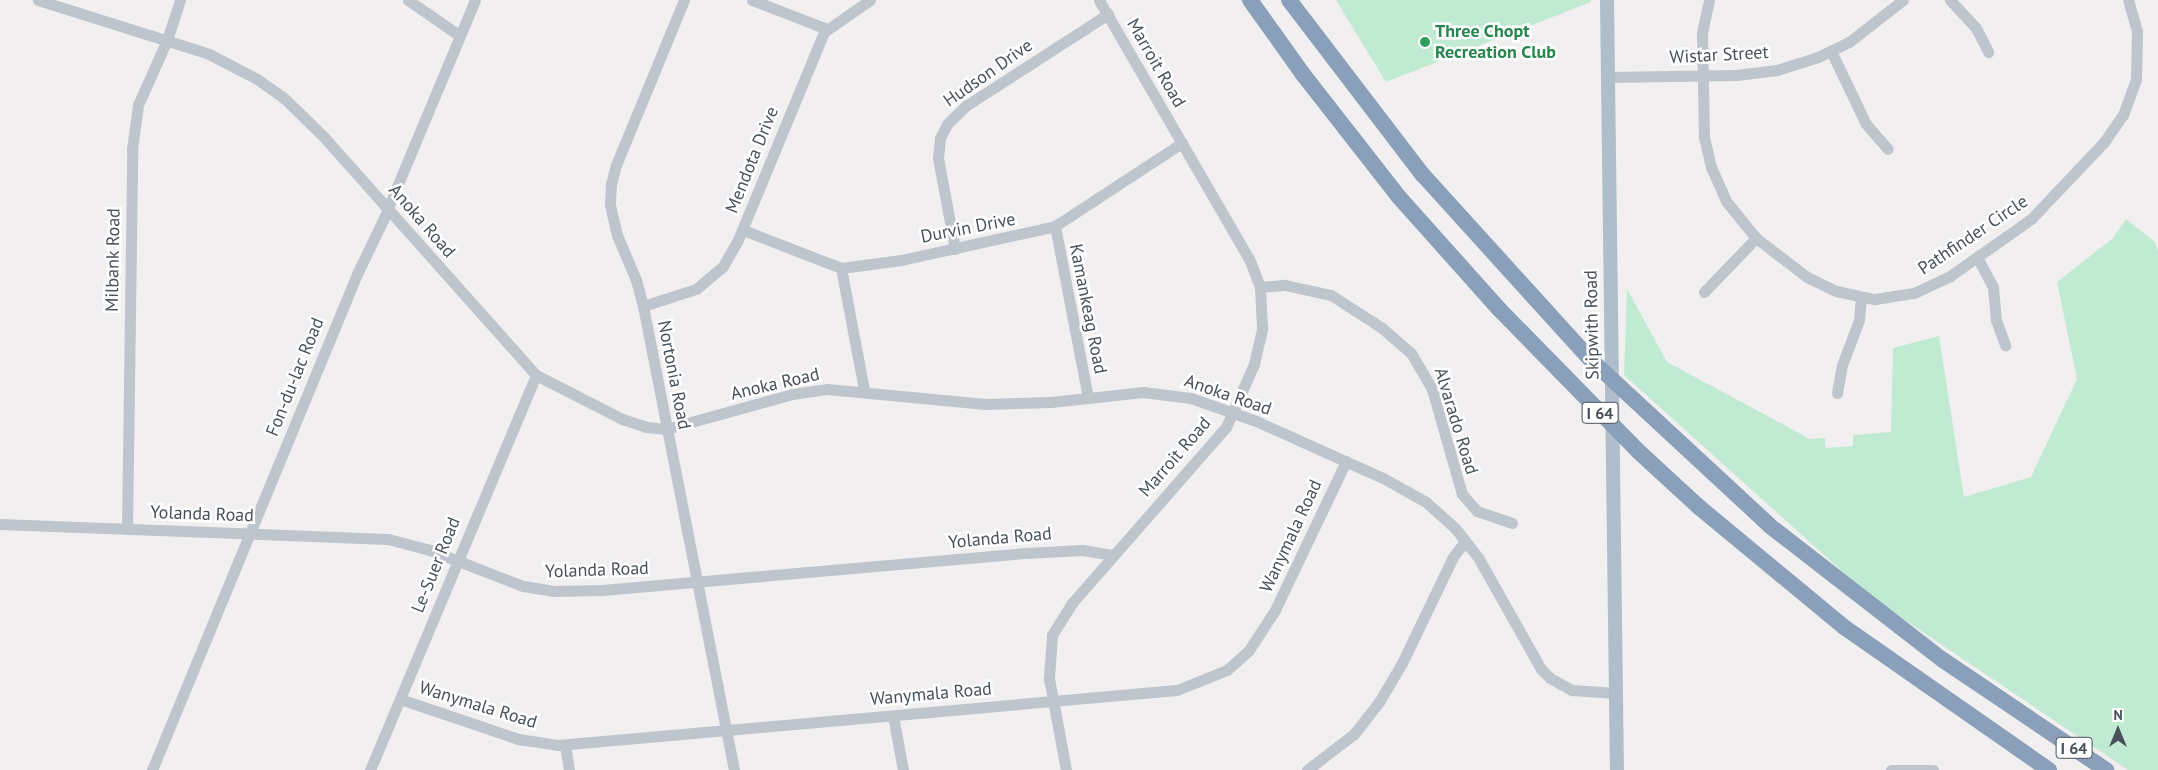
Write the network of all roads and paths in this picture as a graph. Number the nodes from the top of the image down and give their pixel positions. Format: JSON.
{"nodes":[{"id":1,"x":38,"y":0,"type":"edge"},
{"id":2,"x":180,"y":0,"type":"edge"},
{"id":3,"x":408,"y":0,"type":"edge"},
{"id":4,"x":475,"y":0,"type":"edge"},
{"id":5,"x":684,"y":0,"type":"edge"},
{"id":6,"x":752,"y":0,"type":"edge"},
{"id":7,"x":870,"y":0,"type":"edge"},
{"id":8,"x":1099,"y":0,"type":"edge"},
{"id":9,"x":1250,"y":0,"type":"edge"},
{"id":10,"x":1289,"y":0,"type":"edge"},
{"id":11,"x":1606,"y":0,"type":"edge"},
{"id":12,"x":1709,"y":0,"type":"edge"},
{"id":13,"x":1904,"y":0,"type":"edge"},
{"id":14,"x":1950,"y":0,"type":"edge"},
{"id":15,"x":2128,"y":0,"type":"edge"},
{"id":16,"x":1108,"y":14,"type":"junction"},
{"id":17,"x":827,"y":29,"type":"junction"},
{"id":18,"x":460,"y":36,"type":"junction"},
{"id":19,"x":167,"y":40,"type":"junction"},
{"id":20,"x":1832,"y":51,"type":"junction"},
{"id":21,"x":1988,"y":52,"type":"dead end"},
{"id":22,"x":1702,"y":76,"type":"junction"},
{"id":23,"x":1608,"y":77,"type":"junction"},
{"id":24,"x":1182,"y":143,"type":"junction"},
{"id":25,"x":1888,"y":149,"type":"dead end"},
{"id":26,"x":387,"y":208,"type":"junction"},
{"id":27,"x":1055,"y":226,"type":"junction"},
{"id":28,"x":743,"y":230,"type":"junction"},
{"id":29,"x":1756,"y":238,"type":"junction"},
{"id":30,"x":955,"y":249,"type":"junction"},
{"id":31,"x":1977,"y":257,"type":"junction"},
{"id":32,"x":841,"y":268,"type":"junction"},
{"id":33,"x":1260,"y":286,"type":"junction"},
{"id":34,"x":1704,"y":292,"type":"dead end"},
{"id":35,"x":1861,"y":298,"type":"junction"},
{"id":36,"x":642,"y":306,"type":"junction"},
{"id":37,"x":2005,"y":345,"type":"dead end"},
{"id":38,"x":536,"y":375,"type":"junction"},
{"id":39,"x":864,"y":390,"type":"junction"},
{"id":40,"x":1837,"y":393,"type":"dead end"},
{"id":41,"x":1088,"y":398,"type":"junction"},
{"id":42,"x":1232,"y":412,"type":"junction"},
{"id":43,"x":666,"y":429,"type":"junction"},
{"id":44,"x":1346,"y":461,"type":"junction"},
{"id":45,"x":1512,"y":523,"type":"dead end"},
{"id":46,"x":0,"y":524,"type":"edge"},
{"id":47,"x":127,"y":529,"type":"junction"},
{"id":48,"x":251,"y":532,"type":"junction"},
{"id":49,"x":1465,"y":541,"type":"junction"},
{"id":50,"x":1113,"y":555,"type":"junction"},
{"id":51,"x":457,"y":561,"type":"junction"},
{"id":52,"x":696,"y":581,"type":"junction"},
{"id":53,"x":1616,"y":692,"type":"junction"},
{"id":54,"x":400,"y":699,"type":"junction"},
{"id":55,"x":1053,"y":702,"type":"junction"},
{"id":56,"x":893,"y":716,"type":"junction"},
{"id":57,"x":726,"y":730,"type":"junction"},
{"id":58,"x":565,"y":745,"type":"junction"},
{"id":59,"x":152,"y":770,"type":"edge"},
{"id":60,"x":370,"y":770,"type":"edge"},
{"id":61,"x":568,"y":770,"type":"edge"},
{"id":62,"x":734,"y":770,"type":"edge"},
{"id":63,"x":903,"y":770,"type":"edge"},
{"id":64,"x":1066,"y":770,"type":"edge"},
{"id":65,"x":1308,"y":770,"type":"edge"},
{"id":66,"x":1618,"y":770,"type":"edge"},
{"id":67,"x":1892,"y":770,"type":"edge"},
{"id":68,"x":1933,"y":770,"type":"edge"},
{"id":69,"x":2048,"y":770,"type":"edge"},
{"id":70,"x":2106,"y":770,"type":"edge"}],
"edges":[{"from":1,"to":19,"type":"street","name":"Anoka Road"},
{"from":2,"to":19,"type":"street","name":"Milbank Road"},
{"from":3,"to":18,"type":"street"},
{"from":4,"to":18,"type":"street","name":"Fon-du-lac Road"},
{"from":5,"to":36,"type":"street","name":"Nortonia Road"},
{"from":6,"to":17,"type":"street"},
{"from":7,"to":17,"type":"street"},
{"from":8,"to":16,"type":"street","name":"Marroit Road"},
{"from":9,"to":69,"type":"highway","number":"I 64"},
{"from":10,"to":70,"type":"highway","number":"I 64"},
{"from":11,"to":23,"type":"main road","name":"Skipwith Road"},
{"from":12,"to":22,"type":"street","name":"Pathfinder Circle"},
{"from":13,"to":20,"type":"street","name":"Wistar Street"},
{"from":14,"to":21,"type":"street"},
{"from":15,"to":31,"type":"street","name":"Pathfinder Circle"},
{"from":16,"to":24,"type":"street","name":"Marroit Road"},
{"from":16,"to":30,"type":"street","name":"Hudson Drive"},
{"from":17,"to":28,"type":"street","name":"Mendota Drive"},
{"from":18,"to":26,"type":"street","name":"Fon-du-lac Road"},
{"from":19,"to":26,"type":"street","name":"Anoka Road"},
{"from":19,"to":47,"type":"street","name":"Milbank Road"},
{"from":20,"to":22,"type":"street","name":"Wistar Street"},
{"from":20,"to":25,"type":"street"},
{"from":22,"to":23,"type":"street","name":"Wistar Street"},
{"from":22,"to":29,"type":"street","name":"Pathfinder Circle"},
{"from":23,"to":53,"type":"main road","name":"Skipwith Road"},
{"from":24,"to":27,"type":"street","name":"Durvin Drive"},
{"from":24,"to":33,"type":"street","name":"Marroit Road"},
{"from":26,"to":38,"type":"street","name":"Anoka Road"},
{"from":26,"to":48,"type":"street","name":"Fon-du-lac Road"},
{"from":27,"to":30,"type":"street","name":"Durvin Drive"},
{"from":27,"to":41,"type":"street","name":"Kamankeag Road"},
{"from":28,"to":32,"type":"street"},
{"from":28,"to":36,"type":"street","name":"Mendota Drive"},
{"from":29,"to":34,"type":"street"},
{"from":29,"to":35,"type":"street","name":"Pathfinder Circle"},
{"from":30,"to":32,"type":"street","name":"Durvin Drive"},
{"from":31,"to":35,"type":"street","name":"Pathfinder Circle"},
{"from":31,"to":37,"type":"street"},
{"from":32,"to":39,"type":"street"},
{"from":33,"to":42,"type":"street","name":"Marroit Road"},
{"from":33,"to":45,"type":"street","name":"Alvarado Road"},
{"from":35,"to":40,"type":"street"},
{"from":36,"to":43,"type":"street","name":"Nortonia Road"},
{"from":38,"to":43,"type":"street","name":"Anoka Road"},
{"from":38,"to":51,"type":"street","name":"Le-Suer Road"},
{"from":39,"to":41,"type":"street","name":"Anoka Road"},
{"from":39,"to":43,"type":"street","name":"Anoka Road"},
{"from":41,"to":42,"type":"street","name":"Anoka Road"},
{"from":42,"to":44,"type":"street","name":"Anoka Road"},
{"from":42,"to":50,"type":"street","name":"Marroit Road"},
{"from":43,"to":52,"type":"street","name":"Nortonia Road"},
{"from":44,"to":49,"type":"street","name":"Anoka Road"},
{"from":44,"to":55,"type":"street","name":"Wanymala Road"},
{"from":46,"to":47,"type":"street","name":"Yolanda Road"},
{"from":47,"to":48,"type":"street","name":"Yolanda Road"},
{"from":48,"to":51,"type":"street","name":"Yolanda Road"},
{"from":48,"to":59,"type":"street","name":"Fon-du-lac Road"},
{"from":49,"to":53,"type":"street","name":"Anoka Road"},
{"from":49,"to":65,"type":"street"},
{"from":50,"to":52,"type":"street","name":"Yolanda Road"},
{"from":50,"to":55,"type":"street","name":"Marroit Road"},
{"from":51,"to":52,"type":"street","name":"Yolanda Road"},
{"from":51,"to":54,"type":"street","name":"Le-Suer Road"},
{"from":52,"to":57,"type":"street","name":"Nortonia Road"},
{"from":53,"to":66,"type":"main road","name":"Skipwith Road"},
{"from":54,"to":58,"type":"street","name":"Wanymala Road"},
{"from":54,"to":60,"type":"street","name":"Le-Suer Road"},
{"from":55,"to":56,"type":"street","name":"Wanymala Road"},
{"from":55,"to":64,"type":"street","name":"Marroit Road"},
{"from":56,"to":57,"type":"street","name":"Wanymala Road"},
{"from":56,"to":63,"type":"street"},
{"from":57,"to":58,"type":"street","name":"Wanymala Road"},
{"from":57,"to":62,"type":"street","name":"Nortonia Road"},
{"from":58,"to":61,"type":"street"},
{"from":67,"to":68,"type":"street"}]}
